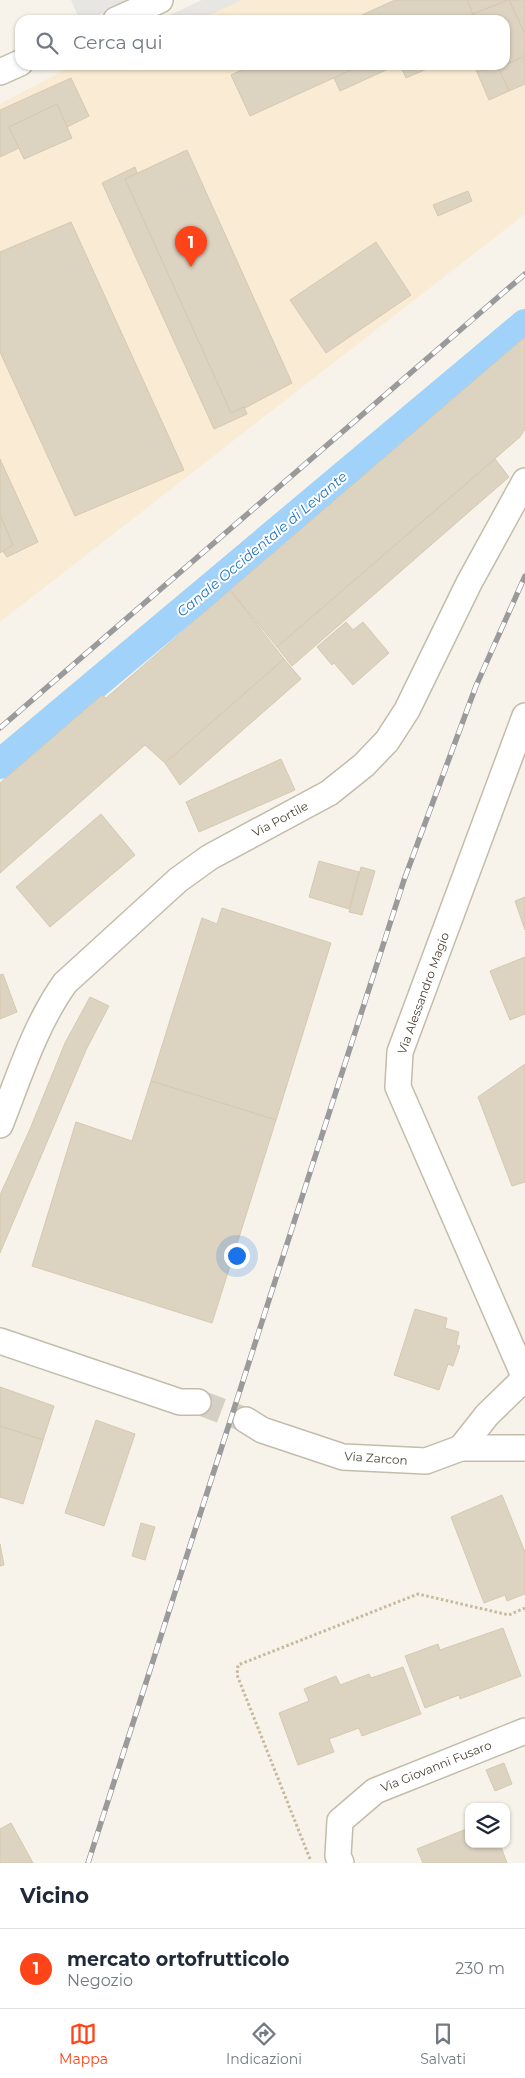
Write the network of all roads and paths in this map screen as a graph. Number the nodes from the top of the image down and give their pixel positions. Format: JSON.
{"nodes":[{"id":1,"x":160,"y":0,"type":"edge"},
{"id":2,"x":127,"y":15,"type":"edge"},
{"id":3,"x":15,"y":65,"type":"edge"},
{"id":4,"x":0,"y":72,"type":"edge"},
{"id":5,"x":525,"y":481,"type":"edge"},
{"id":6,"x":525,"y":716,"type":"edge"},
{"id":7,"x":0,"y":1125,"type":"edge"},
{"id":8,"x":0,"y":1341,"type":"edge"},
{"id":9,"x":525,"y":1378,"type":"edge"},
{"id":10,"x":191,"y":1406,"type":"tunnel mouth"},
{"id":11,"x":250,"y":1426,"type":"tunnel mouth"},
{"id":12,"x":461,"y":1448,"type":"junction"},
{"id":13,"x":525,"y":1448,"type":"edge"},
{"id":14,"x":525,"y":1608,"type":"edge"},
{"id":15,"x":525,"y":1731,"type":"edge"},
{"id":16,"x":311,"y":1863,"type":"edge"},
{"id":17,"x":341,"y":1863,"type":"edge"}],
"edges":[{"from":1,"to":2,"type":"street"},
{"from":3,"to":4,"type":"street"},
{"from":5,"to":7,"type":"street","name":"Via Portile"},
{"from":6,"to":9,"type":"street","name":"Via Alessandro Magio"},
{"from":8,"to":10,"type":"street"},
{"from":9,"to":12,"type":"street"},
{"from":11,"to":12,"type":"street","name":"Via Zarcon"},
{"from":12,"to":13,"type":"street"},
{"from":14,"to":16,"type":"path"},
{"from":15,"to":17,"type":"street","name":"Via Giovanni Fusaro"}]}
